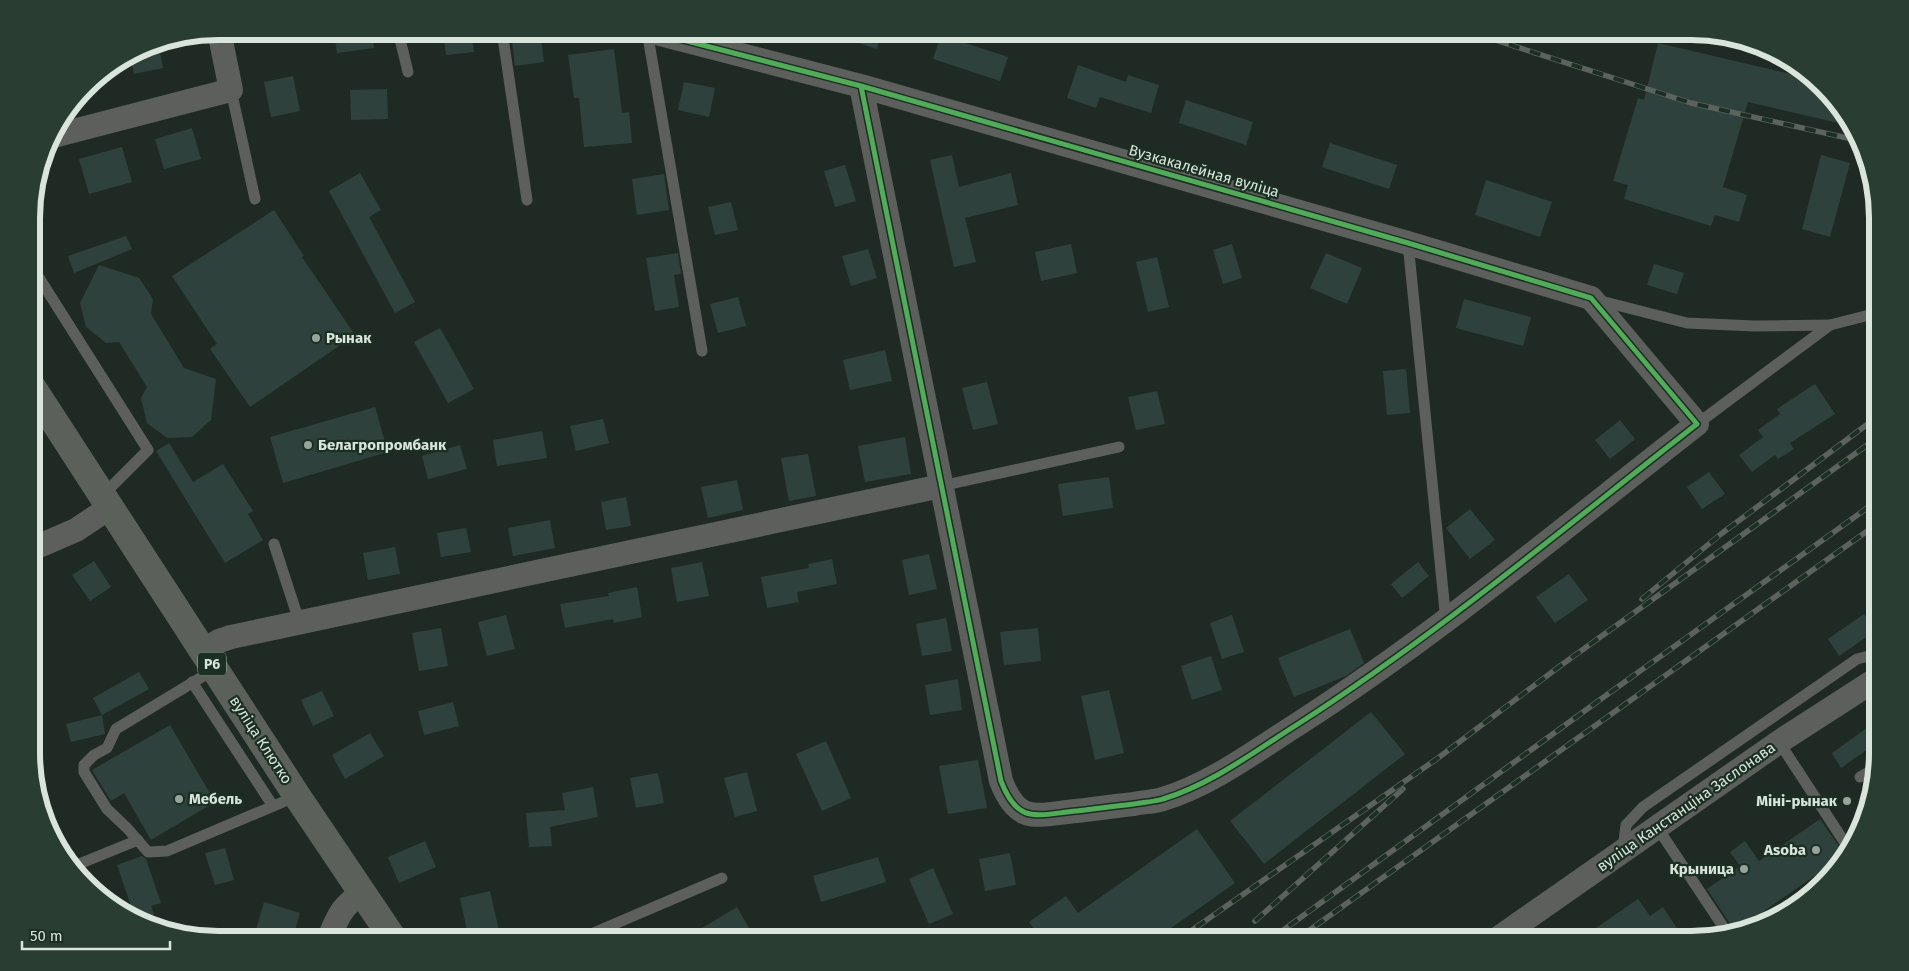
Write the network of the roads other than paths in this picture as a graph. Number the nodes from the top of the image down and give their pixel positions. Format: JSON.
{"nodes":[{"id":1,"x":222,"y":40,"type":"edge"},
{"id":2,"x":400,"y":40,"type":"edge"},
{"id":3,"x":503,"y":40,"type":"edge"},
{"id":4,"x":650,"y":40,"type":"edge"},
{"id":5,"x":683,"y":40,"type":"edge"},
{"id":6,"x":408,"y":72,"type":"dead end"},
{"id":7,"x":862,"y":86,"type":"junction"},
{"id":8,"x":231,"y":90,"type":"junction"},
{"id":9,"x":61,"y":134,"type":"edge"},
{"id":10,"x":255,"y":199,"type":"dead end"},
{"id":11,"x":527,"y":200,"type":"dead end"},
{"id":12,"x":1408,"y":243,"type":"junction"},
{"id":13,"x":40,"y":279,"type":"edge"},
{"id":14,"x":1591,"y":298,"type":"junction"},
{"id":15,"x":1869,"y":315,"type":"edge"},
{"id":16,"x":1830,"y":326,"type":"junction"},
{"id":17,"x":702,"y":351,"type":"dead end"},
{"id":18,"x":40,"y":400,"type":"edge"},
{"id":19,"x":1697,"y":424,"type":"junction"},
{"id":20,"x":1119,"y":447,"type":"dead end"},
{"id":21,"x":942,"y":486,"type":"junction"},
{"id":22,"x":105,"y":502,"type":"junction"},
{"id":23,"x":274,"y":544,"type":"dead end"},
{"id":24,"x":40,"y":546,"type":"edge"},
{"id":25,"x":1446,"y":621,"type":"junction"},
{"id":26,"x":300,"y":624,"type":"junction"},
{"id":27,"x":1869,"y":656,"type":"edge"},
{"id":28,"x":209,"y":659,"type":"junction"},
{"id":29,"x":192,"y":682,"type":"junction"},
{"id":30,"x":1869,"y":684,"type":"edge"},
{"id":31,"x":1779,"y":742,"type":"junction"},
{"id":32,"x":1868,"y":773,"type":"edge"},
{"id":33,"x":1860,"y":777,"type":"dead end"},
{"id":34,"x":285,"y":801,"type":"junction"},
{"id":35,"x":1657,"y":827,"type":"junction"},
{"id":36,"x":138,"y":840,"type":"junction"},
{"id":37,"x":1845,"y":842,"type":"edge"},
{"id":38,"x":1623,"y":851,"type":"junction"},
{"id":39,"x":79,"y":864,"type":"dead end"},
{"id":40,"x":722,"y":878,"type":"dead end"},
{"id":41,"x":362,"y":892,"type":"junction"},
{"id":42,"x":1724,"y":928,"type":"edge"},
{"id":43,"x":332,"y":931,"type":"edge"},
{"id":44,"x":388,"y":931,"type":"edge"},
{"id":45,"x":598,"y":931,"type":"edge"},
{"id":46,"x":1508,"y":931,"type":"edge"}],
"edges":[{"from":1,"to":8,"type":"street"},
{"from":2,"to":6,"type":"lane"},
{"from":3,"to":11,"type":"lane"},
{"from":4,"to":17,"type":"lane"},
{"from":5,"to":7,"type":"street","name":"Вузкакалейная вуліца"},
{"from":7,"to":12,"type":"street","name":"Вузкакалейная вуліца"},
{"from":7,"to":21,"type":"street"},
{"from":8,"to":9,"type":"street"},
{"from":8,"to":10,"type":"lane"},
{"from":12,"to":14,"type":"street","name":"Вузкакалейная вуліца"},
{"from":12,"to":25,"type":"lane"},
{"from":13,"to":22,"type":"lane"},
{"from":14,"to":16,"type":"lane"},
{"from":14,"to":19,"type":"street"},
{"from":15,"to":16,"type":"lane"},
{"from":16,"to":19,"type":"lane"},
{"from":18,"to":22,"type":"main road","name":"вуліца Клютко","number":"Р6"},
{"from":19,"to":25,"type":"street"},
{"from":20,"to":21,"type":"lane"},
{"from":21,"to":25,"type":"street"},
{"from":21,"to":26,"type":"street"},
{"from":22,"to":24,"type":"street"},
{"from":22,"to":28,"type":"main road","name":"вуліца Клютко","number":"Р6"},
{"from":23,"to":26,"type":"lane"},
{"from":26,"to":28,"type":"street"},
{"from":27,"to":38,"type":"lane"},
{"from":28,"to":29,"type":"lane"},
{"from":28,"to":34,"type":"main road","name":"вуліца Клютко","number":"Р6"},
{"from":29,"to":34,"type":"lane"},
{"from":29,"to":36,"type":"lane"},
{"from":30,"to":31,"type":"street","name":"вуліца Канстанціна Заслонава"},
{"from":31,"to":35,"type":"street","name":"вуліца Канстанціна Заслонава"},
{"from":31,"to":37,"type":"lane"},
{"from":32,"to":33,"type":"lane"},
{"from":34,"to":36,"type":"lane"},
{"from":34,"to":41,"type":"main road","name":"вуліца Клютко","number":"Р6"},
{"from":35,"to":38,"type":"street","name":"вуліца Канстанціна Заслонава"},
{"from":35,"to":42,"type":"lane"},
{"from":36,"to":39,"type":"lane"},
{"from":38,"to":46,"type":"street","name":"вуліца Канстанціна Заслонава"},
{"from":40,"to":45,"type":"lane"},
{"from":41,"to":43,"type":"street"},
{"from":41,"to":44,"type":"main road","name":"вуліца Клютко","number":"Р6"}]}
